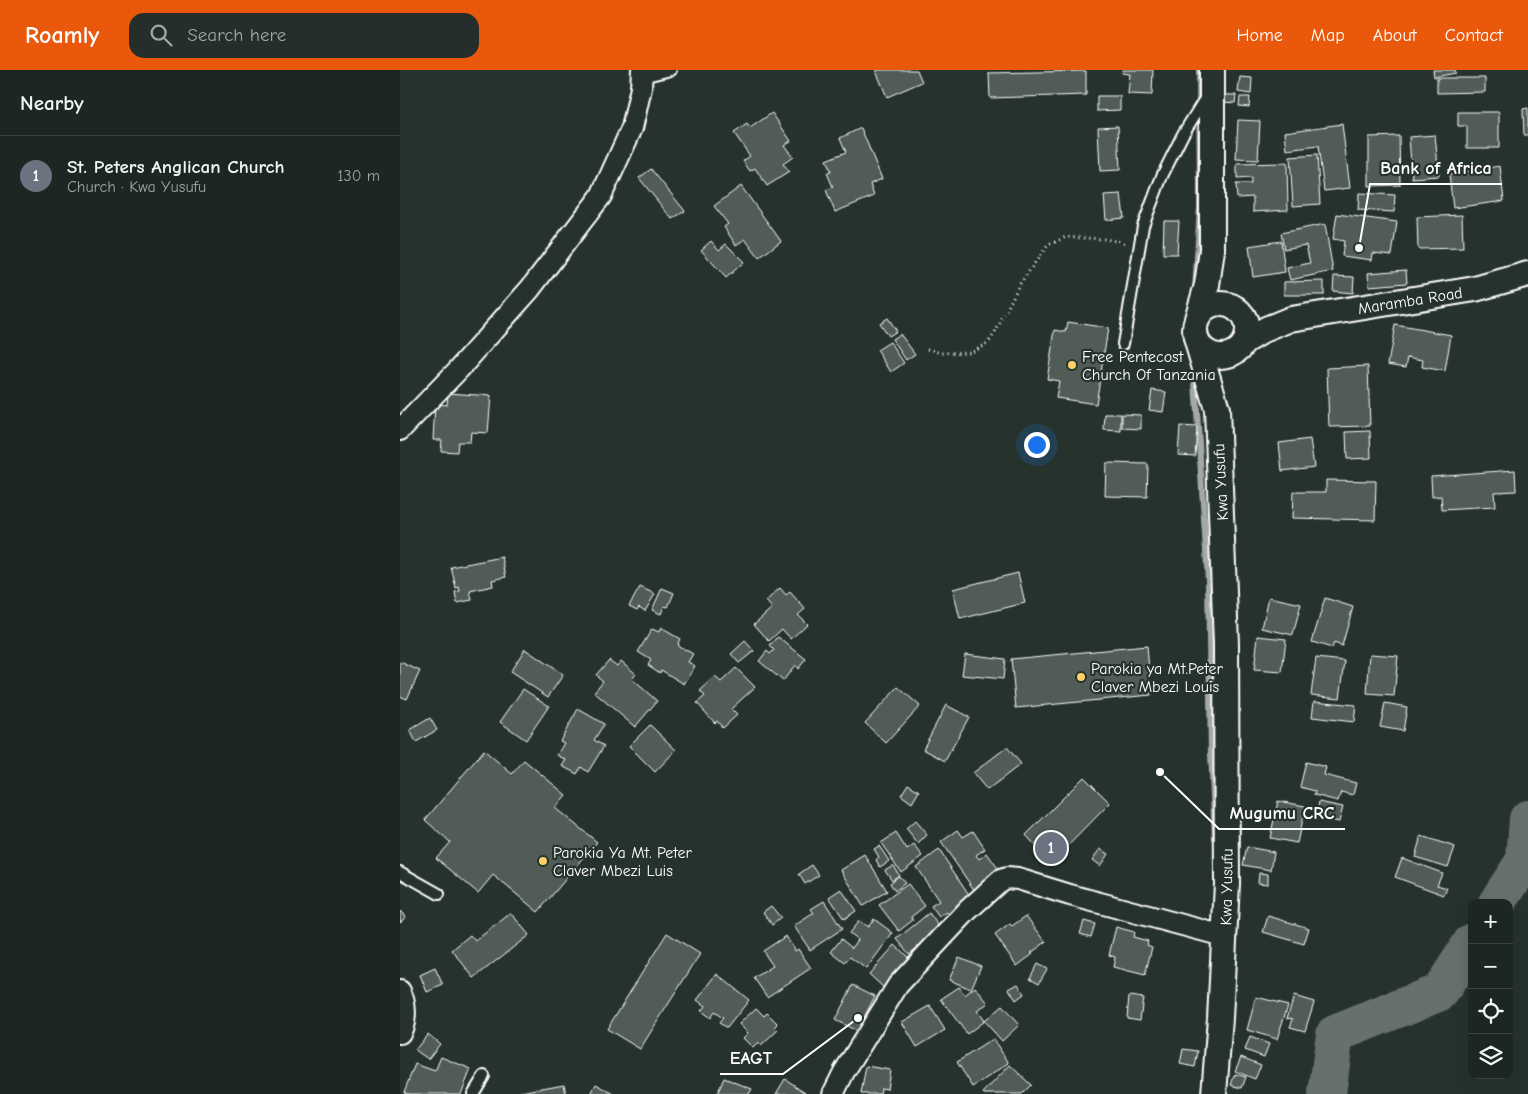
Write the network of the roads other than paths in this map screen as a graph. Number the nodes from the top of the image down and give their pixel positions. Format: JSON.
{"nodes":[{"id":1,"x":671,"y":70,"type":"edge"},
{"id":2,"x":642,"y":73,"type":"edge"},
{"id":3,"x":1213,"y":78,"type":"edge"},
{"id":4,"x":1212,"y":250,"type":"junction"},
{"id":5,"x":1528,"y":274,"type":"edge"},
{"id":6,"x":1236,"y":310,"type":"junction"},
{"id":7,"x":1291,"y":319,"type":"junction"},
{"id":8,"x":1197,"y":329,"type":"junction"},
{"id":9,"x":1123,"y":344,"type":"dead end"},
{"id":10,"x":1241,"y":346,"type":"junction"},
{"id":11,"x":1217,"y":409,"type":"junction"},
{"id":12,"x":400,"y":430,"type":"edge"},
{"id":13,"x":400,"y":872,"type":"edge"},
{"id":14,"x":439,"y":894,"type":"dead end"},
{"id":15,"x":1224,"y":934,"type":"junction"},
{"id":16,"x":400,"y":991,"type":"edge"},
{"id":17,"x":400,"y":1033,"type":"edge"},
{"id":18,"x":484,"y":1076,"type":"dead end"},
{"id":19,"x":474,"y":1094,"type":"edge"},
{"id":20,"x":833,"y":1094,"type":"edge"},
{"id":21,"x":1214,"y":1094,"type":"edge"}],
"edges":[{"from":1,"to":2,"type":"lane"},
{"from":2,"to":12,"type":"street"},
{"from":3,"to":4,"type":"street"},
{"from":3,"to":9,"type":"lane"},
{"from":4,"to":6,"type":"street"},
{"from":4,"to":8,"type":"street"},
{"from":5,"to":7,"type":"street","name":"Maramba Road"},
{"from":6,"to":7,"type":"street","name":"Maramba Road"},
{"from":6,"to":8,"type":"street","name":"Maramba Road"},
{"from":6,"to":10,"type":"street"},
{"from":7,"to":10,"type":"street","name":"Maramba Road"},
{"from":8,"to":10,"type":"street"},
{"from":8,"to":11,"type":"street","name":"Kwa Yusufu"},
{"from":10,"to":11,"type":"street","name":"Kwa Yusufu"},
{"from":11,"to":15,"type":"street","name":"Kwa Yusufu"},
{"from":13,"to":14,"type":"lane"},
{"from":15,"to":20,"type":"street"},
{"from":15,"to":21,"type":"street","name":"Kwa Yusufu"},
{"from":16,"to":17,"type":"street"},
{"from":18,"to":19,"type":"lane"}]}
